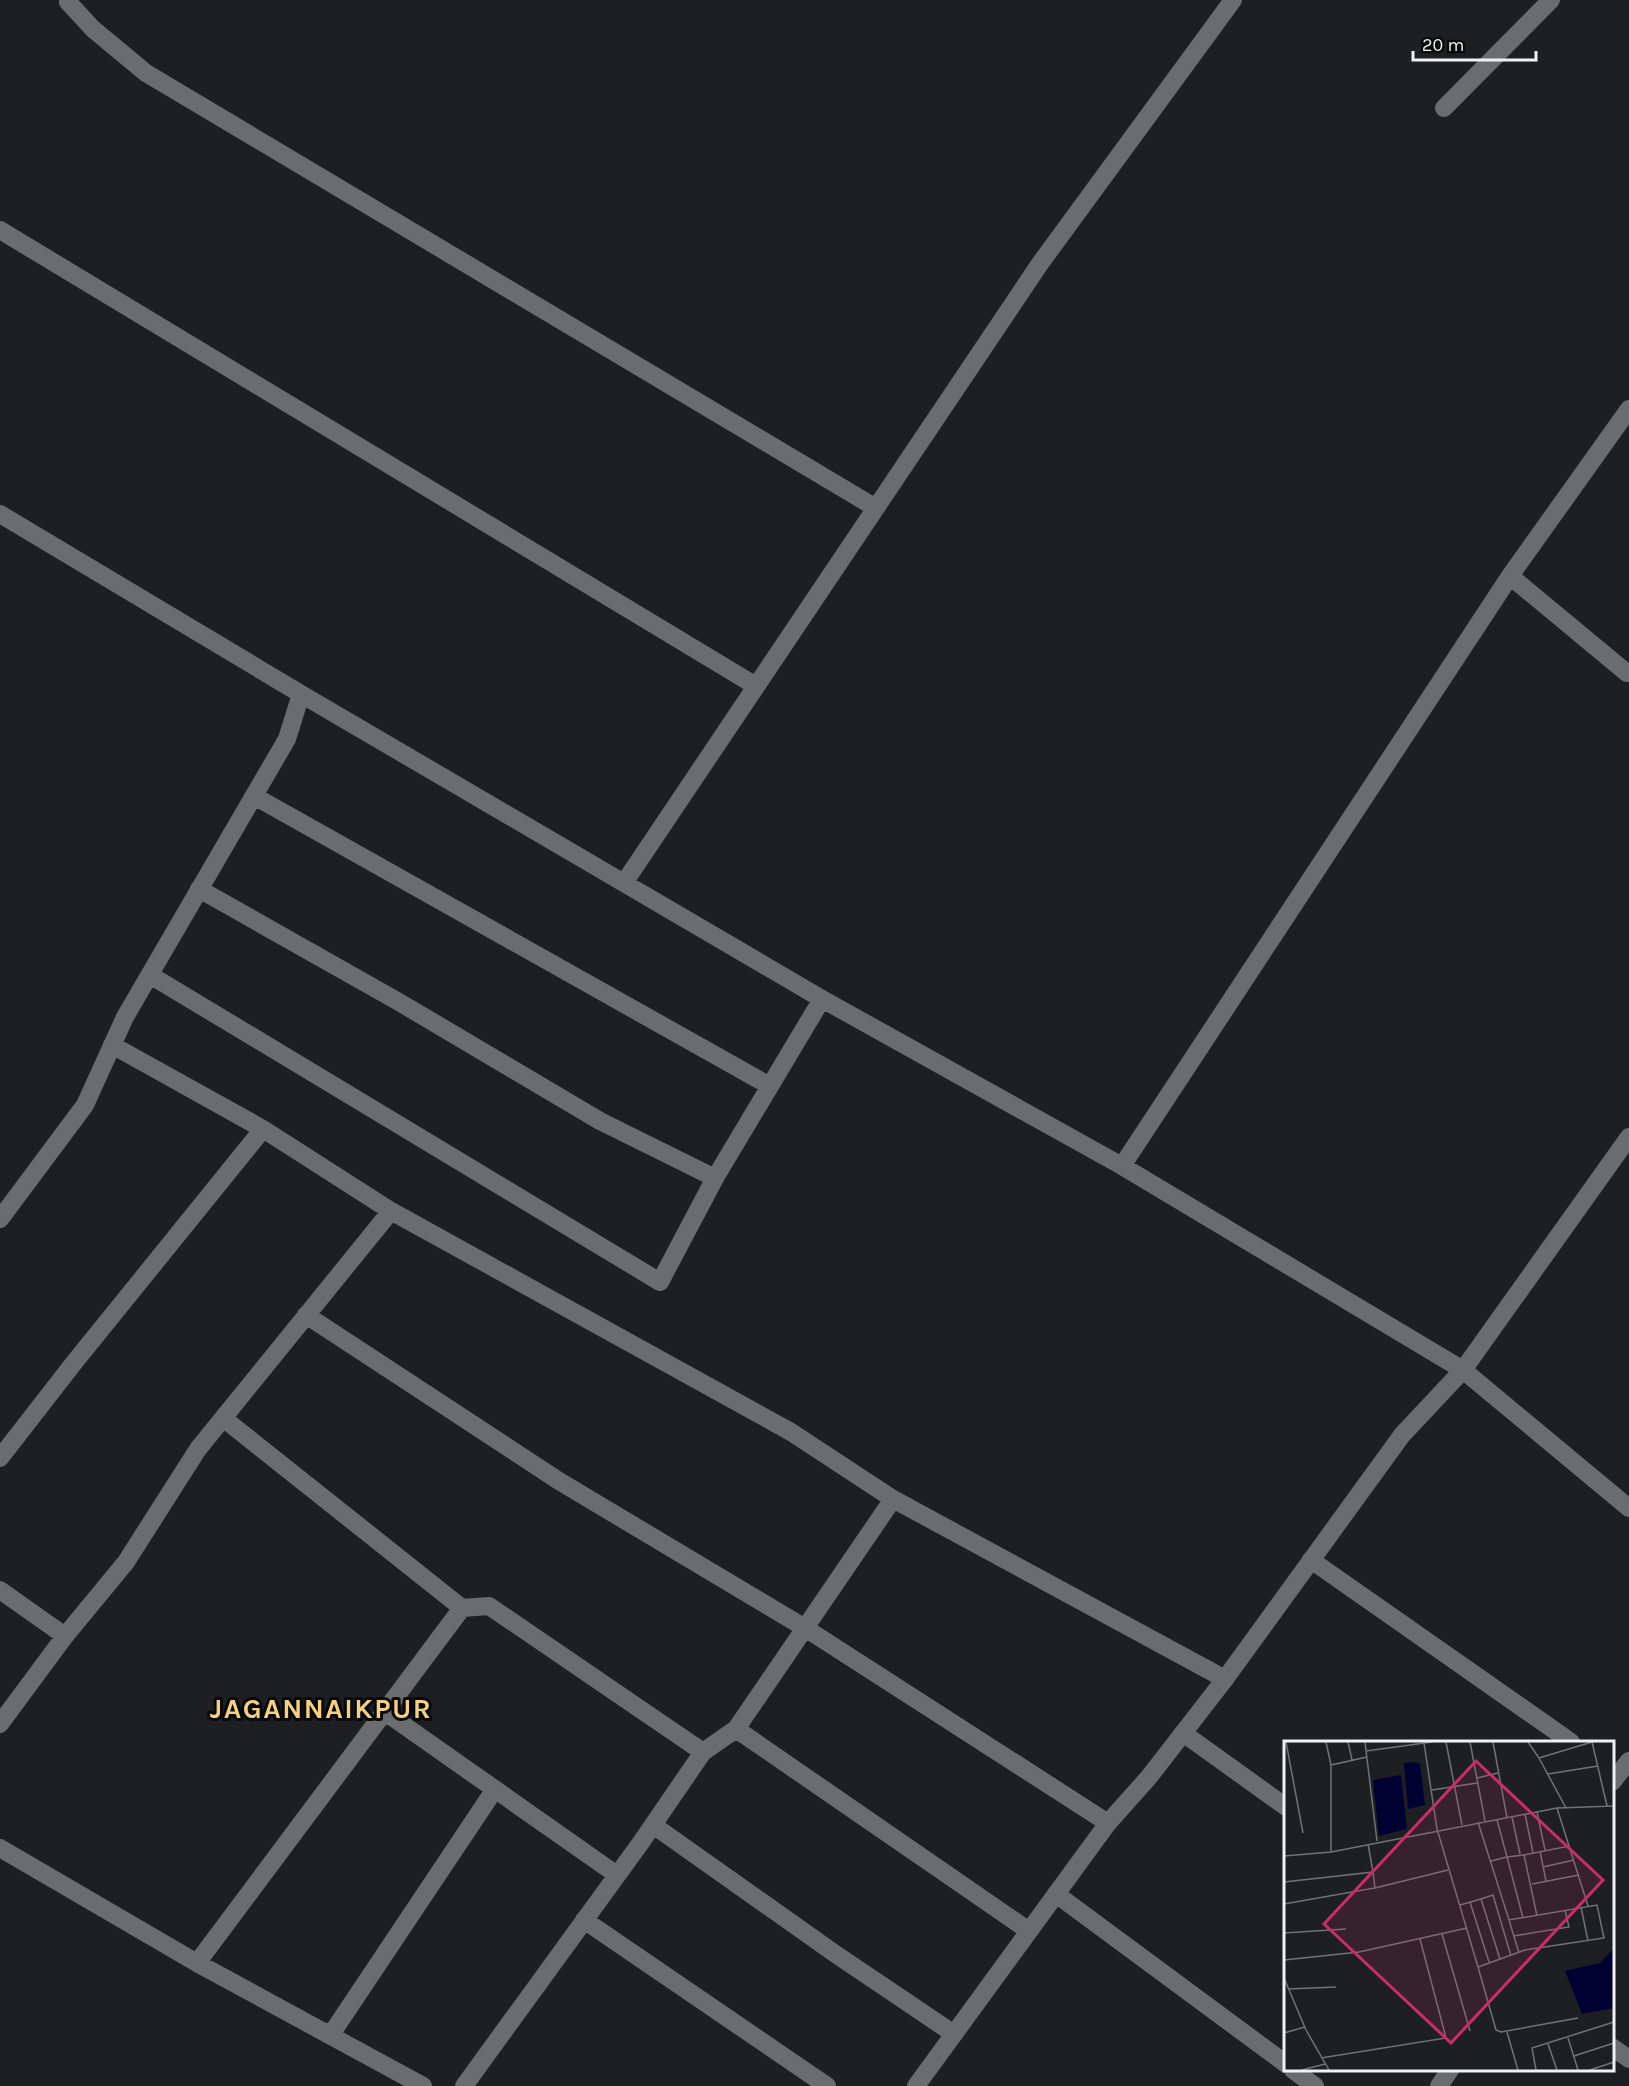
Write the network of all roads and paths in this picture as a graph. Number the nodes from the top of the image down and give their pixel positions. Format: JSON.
{"nodes":[{"id":1,"x":69,"y":0,"type":"edge"},
{"id":2,"x":1233,"y":0,"type":"edge"},
{"id":3,"x":1551,"y":0,"type":"edge"},
{"id":4,"x":1444,"y":108,"type":"dead end"},
{"id":5,"x":0,"y":230,"type":"edge"},
{"id":6,"x":1629,"y":409,"type":"edge"},
{"id":7,"x":876,"y":508,"type":"junction"},
{"id":8,"x":0,"y":514,"type":"edge"},
{"id":9,"x":1510,"y":576,"type":"junction"},
{"id":10,"x":1628,"y":672,"type":"edge"},
{"id":11,"x":756,"y":686,"type":"junction"},
{"id":12,"x":301,"y":694,"type":"junction"},
{"id":13,"x":254,"y":796,"type":"junction"},
{"id":14,"x":624,"y":883,"type":"junction"},
{"id":15,"x":199,"y":889,"type":"junction"},
{"id":16,"x":150,"y":975,"type":"junction"},
{"id":17,"x":822,"y":999,"type":"junction"},
{"id":18,"x":112,"y":1045,"type":"junction"},
{"id":19,"x":770,"y":1086,"type":"junction"},
{"id":20,"x":263,"y":1129,"type":"junction"},
{"id":21,"x":1629,"y":1137,"type":"edge"},
{"id":22,"x":1122,"y":1166,"type":"junction"},
{"id":23,"x":715,"y":1178,"type":"junction"},
{"id":24,"x":391,"y":1210,"type":"junction"},
{"id":25,"x":0,"y":1219,"type":"edge"},
{"id":26,"x":306,"y":1315,"type":"junction"},
{"id":27,"x":1463,"y":1370,"type":"junction"},
{"id":28,"x":223,"y":1418,"type":"junction"},
{"id":29,"x":0,"y":1458,"type":"edge"},
{"id":30,"x":893,"y":1499,"type":"junction"},
{"id":31,"x":1629,"y":1508,"type":"edge"},
{"id":32,"x":1311,"y":1560,"type":"junction"},
{"id":33,"x":0,"y":1590,"type":"edge"},
{"id":34,"x":462,"y":1608,"type":"junction"},
{"id":35,"x":805,"y":1628,"type":"junction"},
{"id":36,"x":65,"y":1636,"type":"junction"},
{"id":37,"x":1225,"y":1679,"type":"junction"},
{"id":38,"x":385,"y":1712,"type":"junction"},
{"id":39,"x":0,"y":1724,"type":"edge"},
{"id":40,"x":736,"y":1730,"type":"junction"},
{"id":41,"x":1183,"y":1733,"type":"junction"},
{"id":42,"x":1568,"y":1741,"type":"edge"},
{"id":43,"x":703,"y":1752,"type":"junction"},
{"id":44,"x":1629,"y":1761,"type":"edge"},
{"id":45,"x":1618,"y":1778,"type":"edge"},
{"id":46,"x":495,"y":1789,"type":"junction"},
{"id":47,"x":1284,"y":1806,"type":"edge"},
{"id":48,"x":1108,"y":1823,"type":"junction"},
{"id":49,"x":653,"y":1825,"type":"junction"},
{"id":50,"x":0,"y":1848,"type":"edge"},
{"id":51,"x":617,"y":1875,"type":"junction"},
{"id":52,"x":1056,"y":1894,"type":"junction"},
{"id":53,"x":585,"y":1920,"type":"junction"},
{"id":54,"x":1029,"y":1931,"type":"junction"},
{"id":55,"x":198,"y":1963,"type":"junction"},
{"id":56,"x":329,"y":2034,"type":"junction"},
{"id":57,"x":954,"y":2034,"type":"junction"},
{"id":58,"x":1614,"y":2048,"type":"edge"},
{"id":59,"x":1629,"y":2059,"type":"edge"},
{"id":60,"x":1284,"y":2063,"type":"edge"},
{"id":61,"x":1294,"y":2071,"type":"edge"},
{"id":62,"x":1449,"y":2071,"type":"edge"},
{"id":63,"x":423,"y":2086,"type":"edge"},
{"id":64,"x":464,"y":2086,"type":"edge"},
{"id":65,"x":827,"y":2086,"type":"edge"},
{"id":66,"x":916,"y":2086,"type":"edge"},
{"id":67,"x":1315,"y":2086,"type":"edge"},
{"id":68,"x":1439,"y":2086,"type":"edge"}],
"edges":[{"from":1,"to":7,"type":"street"},
{"from":2,"to":7,"type":"street"},
{"from":3,"to":4,"type":"street"},
{"from":5,"to":11,"type":"street"},
{"from":6,"to":9,"type":"street"},
{"from":7,"to":11,"type":"street"},
{"from":8,"to":12,"type":"street"},
{"from":9,"to":10,"type":"street"},
{"from":9,"to":22,"type":"street"},
{"from":11,"to":14,"type":"street"},
{"from":12,"to":13,"type":"street"},
{"from":12,"to":14,"type":"street"},
{"from":13,"to":15,"type":"street"},
{"from":13,"to":19,"type":"street"},
{"from":14,"to":17,"type":"street"},
{"from":15,"to":16,"type":"street"},
{"from":15,"to":23,"type":"street"},
{"from":16,"to":18,"type":"street"},
{"from":16,"to":23,"type":"street"},
{"from":17,"to":19,"type":"street"},
{"from":17,"to":22,"type":"street"},
{"from":18,"to":20,"type":"street"},
{"from":18,"to":25,"type":"street"},
{"from":19,"to":23,"type":"street"},
{"from":20,"to":24,"type":"street"},
{"from":20,"to":29,"type":"street"},
{"from":21,"to":27,"type":"street"},
{"from":22,"to":27,"type":"street"},
{"from":24,"to":26,"type":"street"},
{"from":24,"to":30,"type":"street"},
{"from":26,"to":28,"type":"street"},
{"from":26,"to":35,"type":"street"},
{"from":27,"to":31,"type":"street"},
{"from":27,"to":32,"type":"street"},
{"from":28,"to":34,"type":"street"},
{"from":28,"to":36,"type":"street"},
{"from":30,"to":35,"type":"street"},
{"from":30,"to":37,"type":"street"},
{"from":32,"to":37,"type":"street"},
{"from":32,"to":42,"type":"street"},
{"from":33,"to":36,"type":"street"},
{"from":34,"to":38,"type":"street"},
{"from":34,"to":43,"type":"street"},
{"from":35,"to":40,"type":"street"},
{"from":35,"to":48,"type":"street"},
{"from":36,"to":39,"type":"street"},
{"from":37,"to":41,"type":"street"},
{"from":38,"to":46,"type":"street"},
{"from":38,"to":55,"type":"street"},
{"from":40,"to":43,"type":"street"},
{"from":40,"to":54,"type":"street"},
{"from":41,"to":47,"type":"street"},
{"from":41,"to":48,"type":"street"},
{"from":43,"to":49,"type":"street"},
{"from":44,"to":45,"type":"street"},
{"from":46,"to":51,"type":"street"},
{"from":46,"to":56,"type":"street"},
{"from":48,"to":52,"type":"street"},
{"from":49,"to":51,"type":"street"},
{"from":49,"to":57,"type":"street"},
{"from":50,"to":55,"type":"street"},
{"from":51,"to":53,"type":"street"},
{"from":52,"to":54,"type":"street"},
{"from":52,"to":60,"type":"street"},
{"from":53,"to":64,"type":"street"},
{"from":53,"to":65,"type":"street"},
{"from":54,"to":57,"type":"street"},
{"from":55,"to":56,"type":"street"},
{"from":56,"to":63,"type":"street"},
{"from":57,"to":66,"type":"street"},
{"from":58,"to":59,"type":"street"},
{"from":61,"to":67,"type":"street"},
{"from":62,"to":68,"type":"street"}]}
